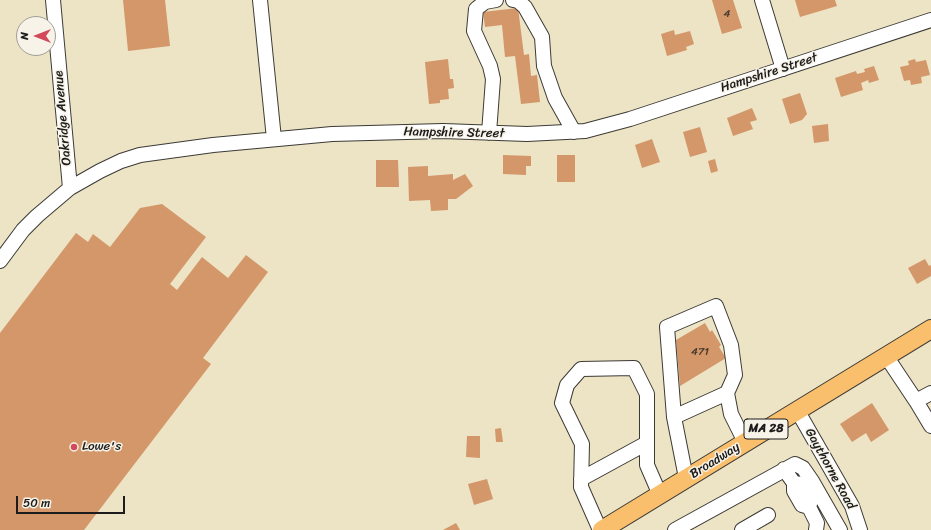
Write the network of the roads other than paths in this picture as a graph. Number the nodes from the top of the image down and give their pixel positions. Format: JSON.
{"nodes":[{"id":1,"x":53,"y":0,"type":"edge"},
{"id":2,"x":260,"y":0,"type":"edge"},
{"id":3,"x":496,"y":0,"type":"edge"},
{"id":4,"x":513,"y":0,"type":"edge"},
{"id":5,"x":762,"y":0,"type":"edge"},
{"id":6,"x":931,"y":20,"type":"edge"},
{"id":7,"x":783,"y":69,"type":"junction"},
{"id":8,"x":574,"y":132,"type":"junction"},
{"id":9,"x":489,"y":133,"type":"junction"},
{"id":10,"x":274,"y":139,"type":"junction"},
{"id":11,"x":70,"y":188,"type":"junction"},
{"id":12,"x":2,"y":252,"type":"edge"},
{"id":13,"x":931,"y":329,"type":"edge"},
{"id":14,"x":886,"y":356,"type":"junction"},
{"id":15,"x":727,"y":393,"type":"junction"},
{"id":16,"x":931,"y":393,"type":"edge"},
{"id":17,"x":916,"y":401,"type":"junction"},
{"id":18,"x":798,"y":410,"type":"junction"},
{"id":19,"x":674,"y":417,"type":"junction"},
{"id":20,"x":930,"y":424,"type":"edge"},
{"id":21,"x":647,"y":438,"type":"junction"},
{"id":22,"x":745,"y":442,"type":"junction"},
{"id":23,"x":784,"y":469,"type":"junction"},
{"id":24,"x":686,"y":478,"type":"junction"},
{"id":25,"x":581,"y":479,"type":"junction"},
{"id":26,"x":660,"y":495,"type":"junction"},
{"id":27,"x":768,"y":515,"type":"dead end"},
{"id":28,"x":601,"y":530,"type":"edge"},
{"id":29,"x":675,"y":530,"type":"edge"},
{"id":30,"x":742,"y":530,"type":"edge"},
{"id":31,"x":816,"y":530,"type":"edge"},
{"id":32,"x":840,"y":530,"type":"edge"},
{"id":33,"x":860,"y":530,"type":"edge"}],
"edges":[{"from":1,"to":11,"type":"street","name":"Oakridge Avenue"},
{"from":2,"to":10,"type":"street"},
{"from":3,"to":9,"type":"street"},
{"from":4,"to":8,"type":"street"},
{"from":5,"to":7,"type":"street"},
{"from":6,"to":7,"type":"street","name":"Hampshire Street"},
{"from":7,"to":8,"type":"street","name":"Hampshire Street"},
{"from":8,"to":9,"type":"street","name":"Hampshire Street"},
{"from":9,"to":10,"type":"street","name":"Hampshire Street"},
{"from":10,"to":11,"type":"street","name":"Hampshire Street"},
{"from":11,"to":12,"type":"street","name":"Hampshire Street"},
{"from":13,"to":14,"type":"main road","name":"Broadway","number":"MA 28"},
{"from":14,"to":17,"type":"street"},
{"from":14,"to":18,"type":"main road","name":"Broadway","number":"MA 28"},
{"from":15,"to":19,"type":"street"},
{"from":15,"to":19,"type":"street"},
{"from":15,"to":22,"type":"street"},
{"from":16,"to":17,"type":"street"},
{"from":17,"to":20,"type":"street"},
{"from":18,"to":22,"type":"main road","name":"Broadway","number":"MA 28"},
{"from":18,"to":33,"type":"street","name":"Gaythorne Road"},
{"from":19,"to":24,"type":"street"},
{"from":21,"to":25,"type":"street"},
{"from":21,"to":25,"type":"street"},
{"from":21,"to":26,"type":"street"},
{"from":22,"to":24,"type":"main road","name":"Broadway","number":"MA 28"},
{"from":23,"to":29,"type":"street"},
{"from":23,"to":31,"type":"street"},
{"from":23,"to":32,"type":"street"},
{"from":24,"to":26,"type":"main road","name":"Broadway","number":"MA 28"},
{"from":25,"to":28,"type":"street"},
{"from":26,"to":28,"type":"main road","name":"Broadway","number":"MA 28"},
{"from":27,"to":30,"type":"street"}]}
